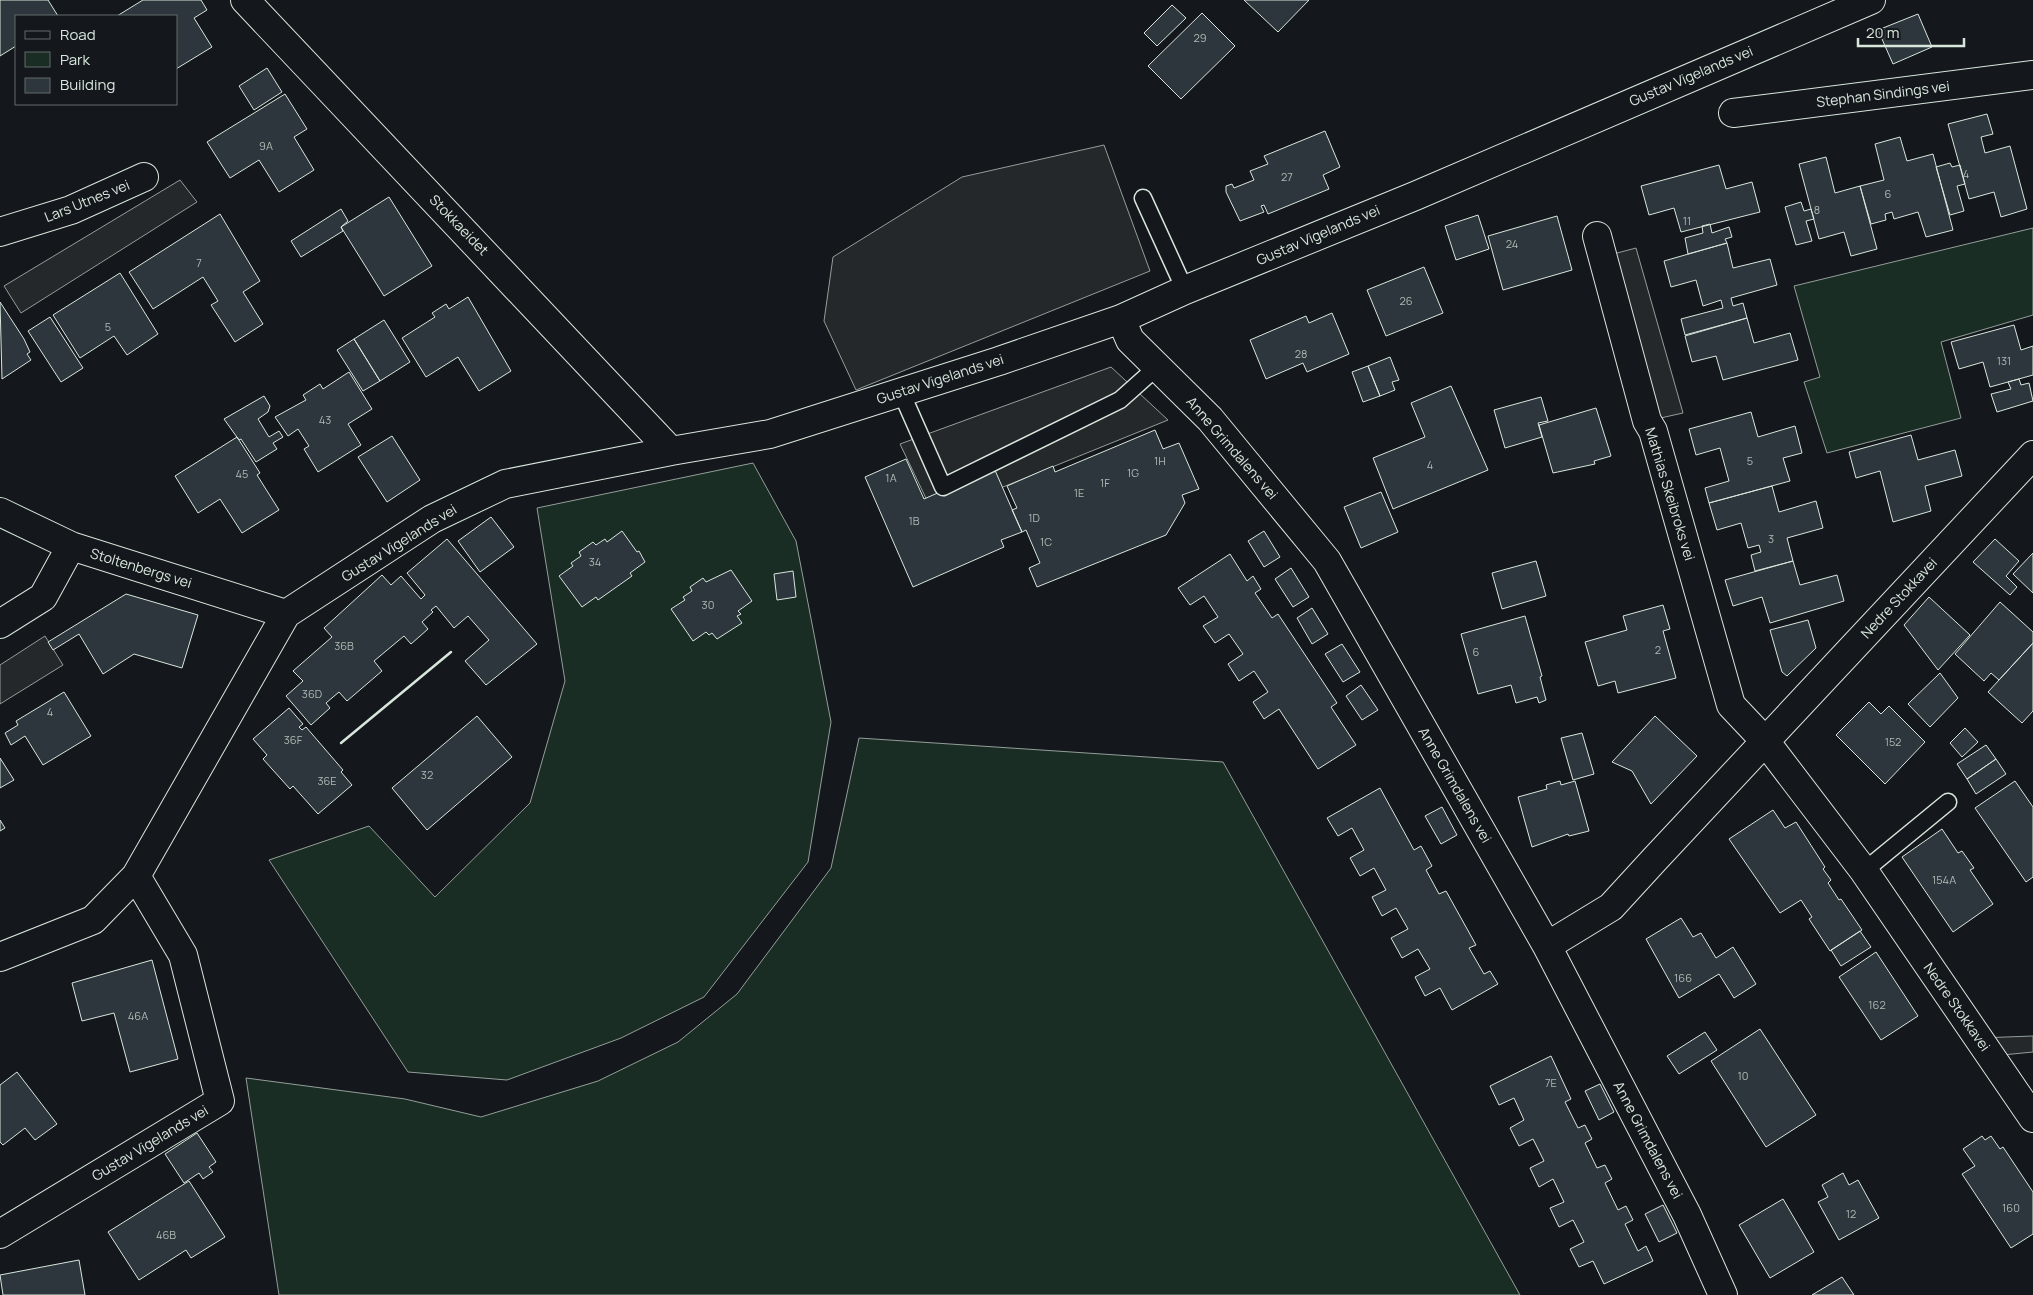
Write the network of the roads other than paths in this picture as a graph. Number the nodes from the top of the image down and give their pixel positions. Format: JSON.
{"nodes":[{"id":1,"x":245,"y":0,"type":"edge"},
{"id":2,"x":1871,"y":0,"type":"edge"},
{"id":3,"x":2033,"y":75,"type":"edge"},
{"id":4,"x":1733,"y":113,"type":"dead end"},
{"id":5,"x":144,"y":178,"type":"dead end"},
{"id":6,"x":1143,"y":198,"type":"dead end"},
{"id":7,"x":0,"y":232,"type":"edge"},
{"id":8,"x":1597,"y":236,"type":"dead end"},
{"id":9,"x":1185,"y":290,"type":"junction"},
{"id":10,"x":1121,"y":319,"type":"junction"},
{"id":11,"x":1157,"y":367,"type":"junction"},
{"id":12,"x":901,"y":392,"type":"junction"},
{"id":13,"x":672,"y":451,"type":"junction"},
{"id":14,"x":2033,"y":455,"type":"edge"},
{"id":15,"x":0,"y":512,"type":"edge"},
{"id":16,"x":72,"y":546,"type":"junction"},
{"id":17,"x":286,"y":614,"type":"junction"},
{"id":18,"x":0,"y":624,"type":"edge"},
{"id":19,"x":1766,"y":741,"type":"junction"},
{"id":20,"x":1948,"y":802,"type":"dead end"},
{"id":21,"x":1864,"y":871,"type":"junction"},
{"id":22,"x":136,"y":876,"type":"junction"},
{"id":23,"x":1547,"y":946,"type":"junction"},
{"id":24,"x":0,"y":956,"type":"edge"},
{"id":25,"x":2033,"y":1118,"type":"edge"},
{"id":26,"x":0,"y":1234,"type":"edge"},
{"id":27,"x":1723,"y":1295,"type":"edge"}],
"edges":[{"from":1,"to":13,"type":"street","name":"Stokkaeidet"},
{"from":2,"to":9,"type":"street","name":"Gustav Vigelands vei"},
{"from":3,"to":4,"type":"street","name":"Stephan Sindings vei"},
{"from":5,"to":7,"type":"street","name":"Lars Utnes vei"},
{"from":6,"to":9,"type":"lane"},
{"from":8,"to":19,"type":"street","name":"Mathias Skeibroks vei"},
{"from":9,"to":10,"type":"street","name":"Gustav Vigelands vei"},
{"from":10,"to":11,"type":"street","name":"Anne Grimdalens vei"},
{"from":10,"to":12,"type":"street","name":"Gustav Vigelands vei"},
{"from":11,"to":12,"type":"lane"},
{"from":11,"to":23,"type":"street","name":"Anne Grimdalens vei"},
{"from":12,"to":13,"type":"street","name":"Gustav Vigelands vei"},
{"from":13,"to":17,"type":"street","name":"Gustav Vigelands vei"},
{"from":14,"to":19,"type":"street","name":"Nedre Stokkavei"},
{"from":15,"to":16,"type":"street","name":"Stoltenbergs vei"},
{"from":16,"to":17,"type":"street","name":"Stoltenbergs vei"},
{"from":16,"to":18,"type":"street"},
{"from":17,"to":22,"type":"street","name":"Gustav Vigelands vei"},
{"from":19,"to":21,"type":"street","name":"Nedre Stokkavei"},
{"from":19,"to":23,"type":"street","name":"Nedre Stokkavei"},
{"from":20,"to":21,"type":"lane"},
{"from":21,"to":25,"type":"street","name":"Nedre Stokkavei"},
{"from":22,"to":24,"type":"street","name":"Gustav Vigelands vei"},
{"from":22,"to":26,"type":"street","name":"Gustav Vigelands vei"},
{"from":23,"to":27,"type":"street","name":"Anne Grimdalens vei"}]}
